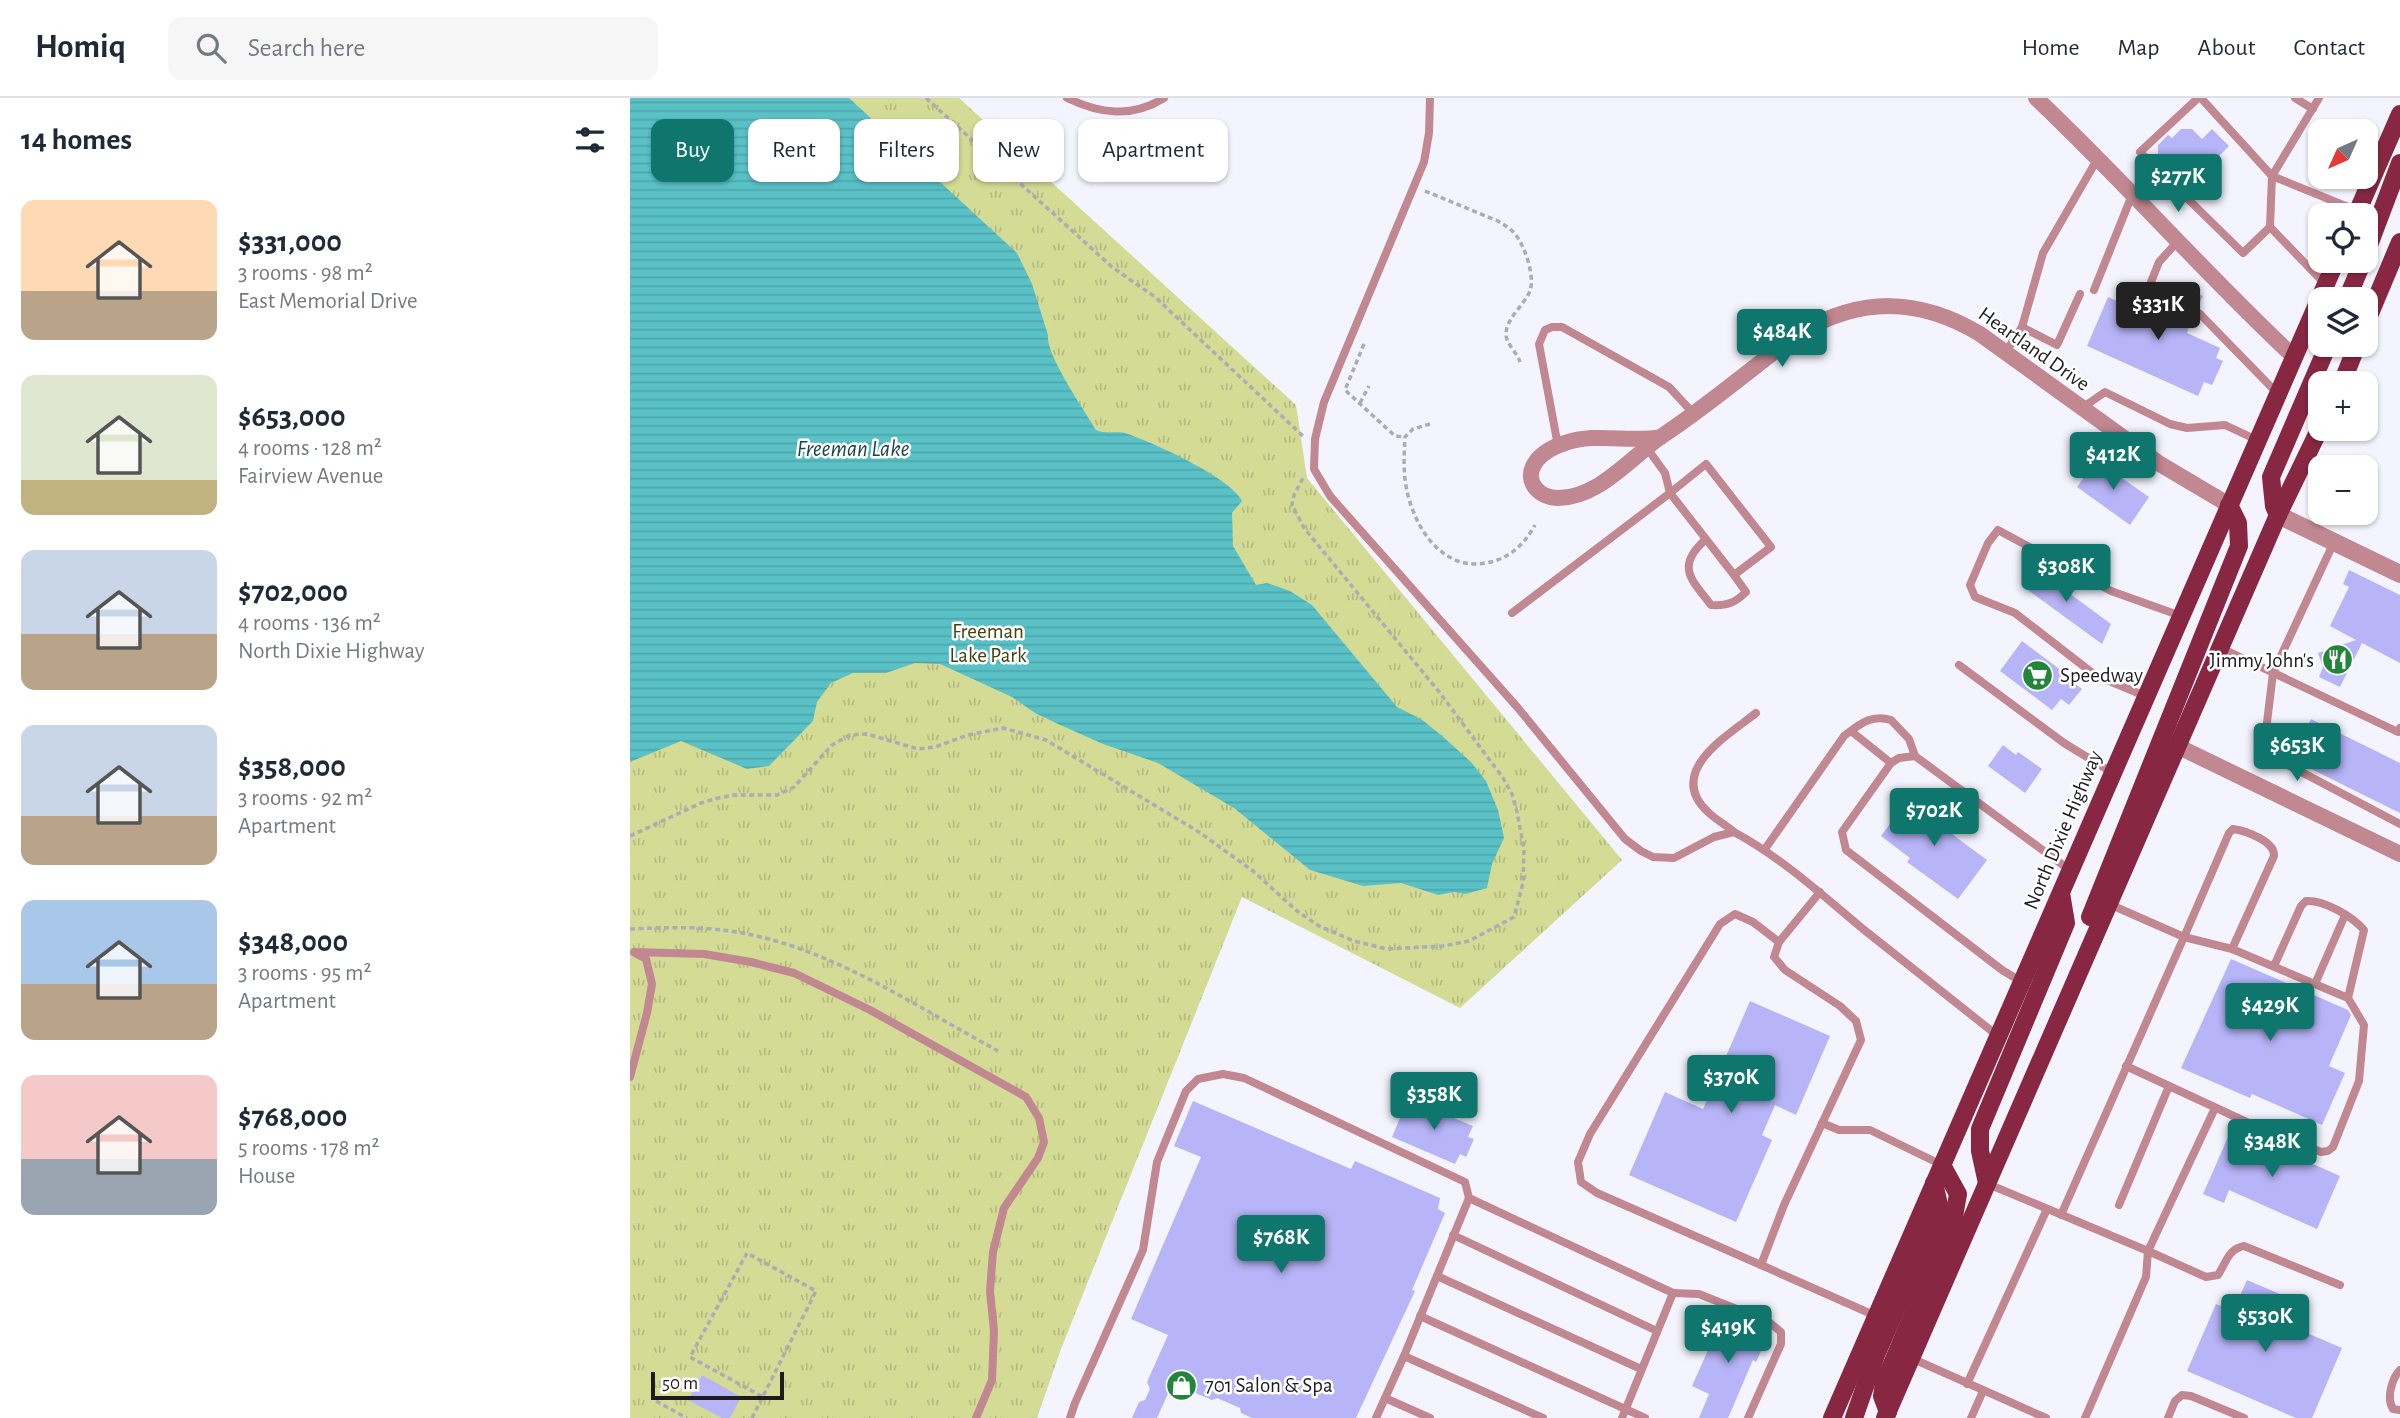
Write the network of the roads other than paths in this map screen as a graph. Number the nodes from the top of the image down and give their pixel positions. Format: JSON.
{"nodes":[{"id":1,"x":1067,"y":98,"type":"edge"},
{"id":2,"x":1164,"y":98,"type":"edge"},
{"id":3,"x":1430,"y":98,"type":"edge"},
{"id":4,"x":2036,"y":98,"type":"edge"},
{"id":5,"x":2200,"y":98,"type":"edge"},
{"id":6,"x":2295,"y":98,"type":"edge"},
{"id":7,"x":2319,"y":98,"type":"edge"},
{"id":8,"x":2313,"y":109,"type":"junction"},
{"id":9,"x":2400,"y":114,"type":"edge"},
{"id":10,"x":2099,"y":157,"type":"junction"},
{"id":11,"x":2400,"y":163,"type":"edge"},
{"id":12,"x":2272,"y":176,"type":"junction"},
{"id":13,"x":2133,"y":193,"type":"junction"},
{"id":14,"x":2334,"y":203,"type":"edge"},
{"id":15,"x":2361,"y":203,"type":"edge"},
{"id":16,"x":2378,"y":221,"type":"edge"},
{"id":17,"x":2270,"y":227,"type":"junction"},
{"id":18,"x":2178,"y":241,"type":"junction"},
{"id":19,"x":2400,"y":242,"type":"edge"},
{"id":20,"x":2331,"y":273,"type":"edge"},
{"id":21,"x":2326,"y":284,"type":"junction"},
{"id":22,"x":2094,"y":290,"type":"dead end"},
{"id":23,"x":2080,"y":294,"type":"dead end"},
{"id":24,"x":2378,"y":299,"type":"edge"},
{"id":25,"x":2172,"y":302,"type":"dead end"},
{"id":26,"x":2200,"y":314,"type":"dead end"},
{"id":27,"x":2022,"y":327,"type":"junction"},
{"id":28,"x":2005,"y":353,"type":"junction"},
{"id":29,"x":2294,"y":357,"type":"junction"},
{"id":30,"x":2323,"y":357,"type":"edge"},
{"id":31,"x":2278,"y":394,"type":"junction"},
{"id":32,"x":2082,"y":408,"type":"junction"},
{"id":33,"x":1693,"y":413,"type":"junction"},
{"id":34,"x":1661,"y":437,"type":"junction"},
{"id":35,"x":2257,"y":440,"type":"junction"},
{"id":36,"x":2314,"y":441,"type":"edge"},
{"id":37,"x":1558,"y":446,"type":"junction"},
{"id":38,"x":1647,"y":448,"type":"junction"},
{"id":39,"x":1670,"y":494,"type":"junction"},
{"id":40,"x":2230,"y":505,"type":"junction"},
{"id":41,"x":2278,"y":515,"type":"junction"},
{"id":42,"x":1705,"y":540,"type":"junction"},
{"id":43,"x":2334,"y":542,"type":"junction"},
{"id":44,"x":2400,"y":574,"type":"edge"},
{"id":45,"x":1734,"y":575,"type":"junction"},
{"id":46,"x":1512,"y":613,"type":"dead end"},
{"id":47,"x":2181,"y":616,"type":"junction"},
{"id":48,"x":2221,"y":648,"type":"junction"},
{"id":49,"x":1959,"y":665,"type":"dead end"},
{"id":50,"x":2273,"y":673,"type":"junction"},
{"id":51,"x":2146,"y":696,"type":"junction"},
{"id":52,"x":1756,"y":713,"type":"dead end"},
{"id":53,"x":2400,"y":728,"type":"edge"},
{"id":54,"x":1851,"y":731,"type":"junction"},
{"id":55,"x":2177,"y":746,"type":"junction"},
{"id":56,"x":1915,"y":756,"type":"junction"},
{"id":57,"x":1892,"y":763,"type":"junction"},
{"id":58,"x":2113,"y":773,"type":"junction"},
{"id":59,"x":2400,"y":824,"type":"edge"},
{"id":60,"x":1734,"y":832,"type":"junction"},
{"id":61,"x":1765,"y":849,"type":"junction"},
{"id":62,"x":2400,"y":854,"type":"edge"},
{"id":63,"x":2071,"y":871,"type":"junction"},
{"id":64,"x":1820,"y":892,"type":"junction"},
{"id":65,"x":2061,"y":893,"type":"junction"},
{"id":66,"x":2109,"y":904,"type":"junction"},
{"id":67,"x":2345,"y":915,"type":"junction"},
{"id":68,"x":2185,"y":937,"type":"junction"},
{"id":69,"x":1779,"y":942,"type":"junction"},
{"id":70,"x":2232,"y":948,"type":"junction"},
{"id":71,"x":632,"y":953,"type":"edge"},
{"id":72,"x":2274,"y":966,"type":"junction"},
{"id":73,"x":2076,"y":977,"type":"junction"},
{"id":74,"x":2022,"y":982,"type":"junction"},
{"id":75,"x":2315,"y":984,"type":"junction"},
{"id":76,"x":2348,"y":998,"type":"junction"},
{"id":77,"x":1998,"y":1036,"type":"junction"},
{"id":78,"x":2126,"y":1066,"type":"junction"},
{"id":79,"x":630,"y":1077,"type":"edge"},
{"id":80,"x":2169,"y":1086,"type":"junction"},
{"id":81,"x":2215,"y":1108,"type":"junction"},
{"id":82,"x":1822,"y":1123,"type":"junction"},
{"id":83,"x":1942,"y":1165,"type":"junction"},
{"id":84,"x":1934,"y":1183,"type":"junction"},
{"id":85,"x":1987,"y":1183,"type":"junction"},
{"id":86,"x":1469,"y":1198,"type":"junction"},
{"id":87,"x":2119,"y":1205,"type":"dead end"},
{"id":88,"x":2047,"y":1209,"type":"junction"},
{"id":89,"x":2061,"y":1215,"type":"junction"},
{"id":90,"x":1453,"y":1235,"type":"junction"},
{"id":91,"x":2148,"y":1251,"type":"junction"},
{"id":92,"x":1761,"y":1265,"type":"junction"},
{"id":93,"x":1437,"y":1276,"type":"junction"},
{"id":94,"x":2340,"y":1285,"type":"dead end"},
{"id":95,"x":1672,"y":1293,"type":"junction"},
{"id":96,"x":1420,"y":1316,"type":"junction"},
{"id":97,"x":1876,"y":1316,"type":"junction"},
{"id":98,"x":1657,"y":1331,"type":"junction"},
{"id":99,"x":1404,"y":1356,"type":"junction"},
{"id":100,"x":1911,"y":1358,"type":"junction"},
{"id":101,"x":1642,"y":1369,"type":"junction"},
{"id":102,"x":2400,"y":1370,"type":"edge"},
{"id":103,"x":1967,"y":1384,"type":"junction"},
{"id":104,"x":1983,"y":1391,"type":"junction"},
{"id":105,"x":1385,"y":1398,"type":"junction"},
{"id":106,"x":2400,"y":1410,"type":"edge"},
{"id":107,"x":1624,"y":1414,"type":"edge"},
{"id":108,"x":1886,"y":1415,"type":"edge"},
{"id":109,"x":2228,"y":1415,"type":"edge"},
{"id":110,"x":976,"y":1418,"type":"edge"},
{"id":111,"x":1070,"y":1418,"type":"edge"},
{"id":112,"x":1376,"y":1418,"type":"edge"},
{"id":113,"x":1430,"y":1418,"type":"edge"},
{"id":114,"x":1543,"y":1418,"type":"edge"},
{"id":115,"x":1645,"y":1418,"type":"edge"},
{"id":116,"x":1748,"y":1418,"type":"edge"},
{"id":117,"x":1832,"y":1418,"type":"edge"},
{"id":118,"x":1854,"y":1418,"type":"edge"},
{"id":119,"x":1971,"y":1418,"type":"edge"},
{"id":120,"x":2046,"y":1418,"type":"edge"},
{"id":121,"x":2085,"y":1418,"type":"edge"},
{"id":122,"x":2168,"y":1418,"type":"edge"},
{"id":123,"x":2244,"y":1418,"type":"edge"}],
"edges":[{"from":1,"to":2,"type":"lane"},
{"from":3,"to":60,"type":"lane"},
{"from":4,"to":10,"type":"street"},
{"from":5,"to":12,"type":"lane"},
{"from":5,"to":17,"type":"lane"},
{"from":6,"to":8,"type":"lane"},
{"from":7,"to":8,"type":"lane"},
{"from":8,"to":12,"type":"lane"},
{"from":9,"to":15,"type":"main road"},
{"from":10,"to":13,"type":"street"},
{"from":10,"to":27,"type":"lane"},
{"from":11,"to":16,"type":"main road"},
{"from":12,"to":14,"type":"lane"},
{"from":12,"to":17,"type":"lane"},
{"from":13,"to":18,"type":"street"},
{"from":13,"to":22,"type":"lane"},
{"from":17,"to":21,"type":"lane"},
{"from":18,"to":25,"type":"lane"},
{"from":18,"to":29,"type":"street"},
{"from":19,"to":24,"type":"main road"},
{"from":20,"to":21,"type":"main road","name":"North Dixie Highway"},
{"from":21,"to":29,"type":"main road","name":"North Dixie Highway"},
{"from":23,"to":27,"type":"lane"},
{"from":26,"to":31,"type":"lane"},
{"from":27,"to":28,"type":"lane"},
{"from":28,"to":32,"type":"street","name":"Heartland Drive"},
{"from":28,"to":33,"type":"street","name":"Heartland Drive"},
{"from":29,"to":31,"type":"main road","name":"North Dixie Highway"},
{"from":30,"to":41,"type":"main road"},
{"from":31,"to":35,"type":"main road","name":"North Dixie Highway"},
{"from":32,"to":35,"type":"lane"},
{"from":32,"to":40,"type":"street","name":"Heartland Drive"},
{"from":33,"to":34,"type":"street","name":"Heartland Drive"},
{"from":33,"to":37,"type":"lane"},
{"from":34,"to":37,"type":"street","name":"Heartland Drive"},
{"from":34,"to":38,"type":"street","name":"Heartland Drive"},
{"from":35,"to":40,"type":"main road","name":"North Dixie Highway"},
{"from":36,"to":41,"type":"main road"},
{"from":37,"to":38,"type":"street","name":"Heartland Drive"},
{"from":38,"to":39,"type":"lane"},
{"from":39,"to":42,"type":"lane"},
{"from":39,"to":45,"type":"lane"},
{"from":39,"to":46,"type":"lane"},
{"from":40,"to":47,"type":"main road","name":"North Dixie Highway"},
{"from":40,"to":73,"type":"main road"},
{"from":41,"to":43,"type":"street"},
{"from":41,"to":48,"type":"main road"},
{"from":42,"to":45,"type":"lane"},
{"from":42,"to":45,"type":"lane"},
{"from":43,"to":44,"type":"street"},
{"from":43,"to":50,"type":"lane"},
{"from":47,"to":51,"type":"main road","name":"North Dixie Highway"},
{"from":47,"to":51,"type":"lane"},
{"from":48,"to":50,"type":"lane"},
{"from":48,"to":55,"type":"main road"},
{"from":49,"to":58,"type":"lane"},
{"from":50,"to":53,"type":"lane"},
{"from":50,"to":59,"type":"lane"},
{"from":51,"to":58,"type":"main road","name":"North Dixie Highway"},
{"from":52,"to":60,"type":"lane"},
{"from":54,"to":56,"type":"lane"},
{"from":54,"to":57,"type":"lane"},
{"from":54,"to":61,"type":"lane"},
{"from":55,"to":62,"type":"street"},
{"from":55,"to":66,"type":"main road"},
{"from":56,"to":57,"type":"lane"},
{"from":56,"to":63,"type":"lane"},
{"from":57,"to":74,"type":"lane"},
{"from":58,"to":63,"type":"main road","name":"North Dixie Highway"},
{"from":60,"to":61,"type":"lane"},
{"from":61,"to":64,"type":"lane"},
{"from":63,"to":65,"type":"main road","name":"North Dixie Highway"},
{"from":64,"to":69,"type":"lane"},
{"from":64,"to":77,"type":"lane"},
{"from":65,"to":74,"type":"main road","name":"North Dixie Highway"},
{"from":65,"to":85,"type":"main road"},
{"from":66,"to":68,"type":"lane"},
{"from":66,"to":73,"type":"main road"},
{"from":67,"to":72,"type":"lane"},
{"from":67,"to":75,"type":"lane"},
{"from":67,"to":76,"type":"lane"},
{"from":68,"to":70,"type":"lane"},
{"from":68,"to":70,"type":"lane"},
{"from":68,"to":78,"type":"lane"},
{"from":69,"to":82,"type":"lane"},
{"from":69,"to":92,"type":"lane"},
{"from":70,"to":72,"type":"lane"},
{"from":71,"to":79,"type":"lane"},
{"from":71,"to":110,"type":"lane"},
{"from":72,"to":75,"type":"lane"},
{"from":73,"to":85,"type":"main road"},
{"from":74,"to":77,"type":"main road","name":"North Dixie Highway"},
{"from":75,"to":76,"type":"lane"},
{"from":76,"to":81,"type":"lane"},
{"from":77,"to":83,"type":"main road","name":"North Dixie Highway"},
{"from":78,"to":80,"type":"lane"},
{"from":78,"to":89,"type":"lane"},
{"from":80,"to":81,"type":"lane"},
{"from":80,"to":87,"type":"lane"},
{"from":81,"to":91,"type":"lane"},
{"from":82,"to":83,"type":"lane"},
{"from":82,"to":92,"type":"lane"},
{"from":83,"to":84,"type":"main road","name":"North Dixie Highway"},
{"from":83,"to":108,"type":"main road"},
{"from":84,"to":97,"type":"main road","name":"North Dixie Highway"},
{"from":84,"to":118,"type":"main road"},
{"from":85,"to":88,"type":"lane"},
{"from":85,"to":100,"type":"main road"},
{"from":86,"to":90,"type":"lane"},
{"from":86,"to":95,"type":"lane"},
{"from":86,"to":111,"type":"lane"},
{"from":88,"to":89,"type":"lane"},
{"from":88,"to":103,"type":"lane"},
{"from":89,"to":91,"type":"lane"},
{"from":90,"to":93,"type":"lane"},
{"from":90,"to":98,"type":"lane"},
{"from":91,"to":94,"type":"lane"},
{"from":91,"to":121,"type":"lane"},
{"from":92,"to":97,"type":"lane"},
{"from":93,"to":96,"type":"lane"},
{"from":93,"to":101,"type":"lane"},
{"from":95,"to":98,"type":"lane"},
{"from":95,"to":116,"type":"lane"},
{"from":96,"to":99,"type":"lane"},
{"from":96,"to":107,"type":"lane"},
{"from":97,"to":117,"type":"main road","name":"North Dixie Highway"},
{"from":98,"to":101,"type":"lane"},
{"from":99,"to":105,"type":"lane"},
{"from":99,"to":114,"type":"lane"},
{"from":100,"to":103,"type":"lane"},
{"from":100,"to":108,"type":"main road"},
{"from":101,"to":107,"type":"lane"},
{"from":102,"to":106,"type":"lane"},
{"from":103,"to":104,"type":"lane"},
{"from":104,"to":119,"type":"lane"},
{"from":104,"to":120,"type":"lane"},
{"from":105,"to":112,"type":"lane"},
{"from":105,"to":113,"type":"lane"},
{"from":107,"to":115,"type":"lane"},
{"from":109,"to":122,"type":"lane"},
{"from":109,"to":123,"type":"lane"}]}
